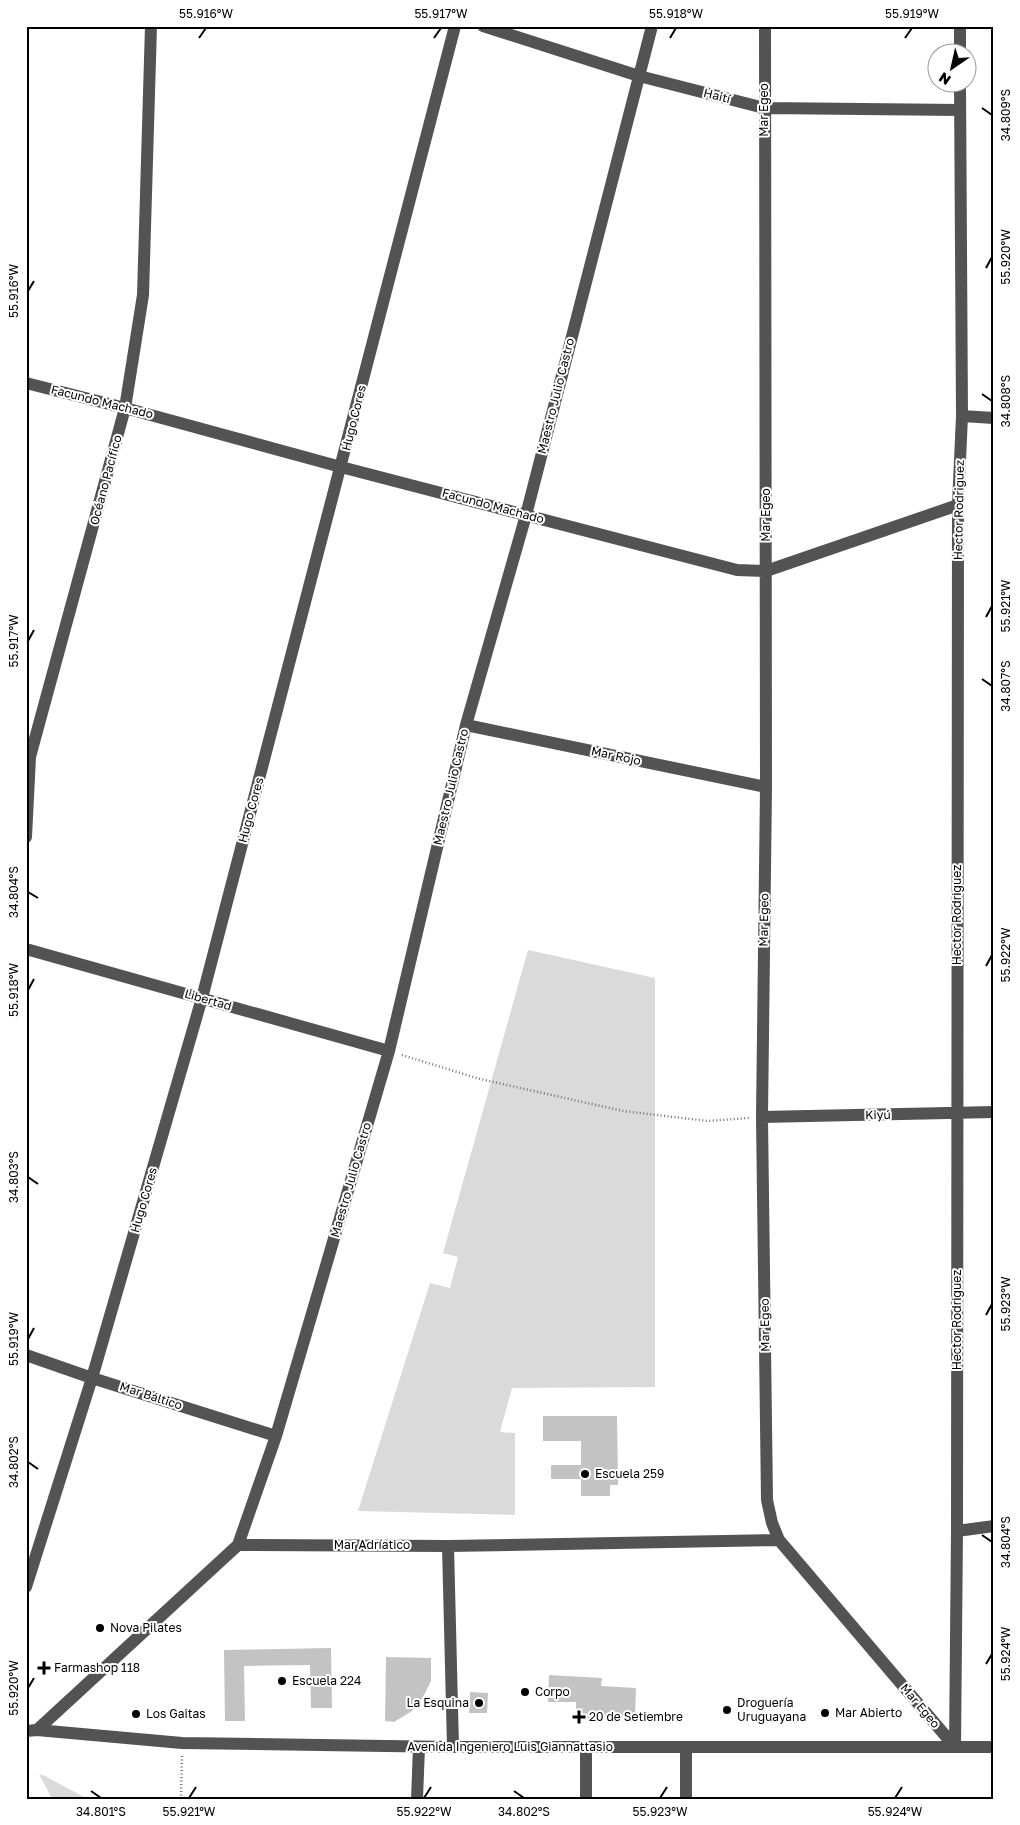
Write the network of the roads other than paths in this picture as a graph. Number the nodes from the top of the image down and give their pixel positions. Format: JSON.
{"nodes":[{"id":1,"x":151,"y":26,"type":"edge"},
{"id":2,"x":454,"y":26,"type":"edge"},
{"id":3,"x":483,"y":26,"type":"edge"},
{"id":4,"x":652,"y":26,"type":"edge"},
{"id":5,"x":765,"y":26,"type":"edge"},
{"id":6,"x":960,"y":26,"type":"edge"},
{"id":7,"x":960,"y":42,"type":"edge"},
{"id":8,"x":639,"y":76,"type":"junction"},
{"id":9,"x":960,"y":92,"type":"edge"},
{"id":10,"x":764,"y":108,"type":"junction"},
{"id":11,"x":960,"y":110,"type":"junction"},
{"id":12,"x":26,"y":383,"type":"edge"},
{"id":13,"x":125,"y":408,"type":"junction"},
{"id":14,"x":962,"y":416,"type":"junction"},
{"id":15,"x":994,"y":418,"type":"edge"},
{"id":16,"x":341,"y":466,"type":"junction"},
{"id":17,"x":958,"y":505,"type":"junction"},
{"id":18,"x":526,"y":515,"type":"junction"},
{"id":19,"x":766,"y":571,"type":"junction"},
{"id":20,"x":466,"y":725,"type":"junction"},
{"id":21,"x":766,"y":787,"type":"junction"},
{"id":22,"x":26,"y":837,"type":"edge"},
{"id":23,"x":26,"y":948,"type":"edge"},
{"id":24,"x":202,"y":998,"type":"junction"},
{"id":25,"x":389,"y":1051,"type":"junction"},
{"id":26,"x":994,"y":1112,"type":"edge"},
{"id":27,"x":957,"y":1114,"type":"junction"},
{"id":28,"x":762,"y":1117,"type":"junction"},
{"id":29,"x":26,"y":1354,"type":"edge"},
{"id":30,"x":92,"y":1378,"type":"junction"},
{"id":31,"x":276,"y":1436,"type":"junction"},
{"id":32,"x":994,"y":1526,"type":"edge"},
{"id":33,"x":957,"y":1531,"type":"junction"},
{"id":34,"x":779,"y":1540,"type":"junction"},
{"id":35,"x":238,"y":1545,"type":"junction"},
{"id":36,"x":448,"y":1546,"type":"junction"},
{"id":37,"x":26,"y":1587,"type":"edge"},
{"id":38,"x":32,"y":1731,"type":"edge"},
{"id":39,"x":419,"y":1746,"type":"junction"},
{"id":40,"x":453,"y":1747,"type":"junction"},
{"id":41,"x":586,"y":1747,"type":"junction"},
{"id":42,"x":686,"y":1747,"type":"junction"},
{"id":43,"x":955,"y":1747,"type":"junction"},
{"id":44,"x":994,"y":1747,"type":"edge"},
{"id":45,"x":417,"y":1799,"type":"edge"},
{"id":46,"x":586,"y":1799,"type":"edge"},
{"id":47,"x":686,"y":1799,"type":"edge"}],
"edges":[{"from":1,"to":13,"type":"street","name":"Océano Pacífico"},
{"from":2,"to":16,"type":"street","name":"Hugo Cores"},
{"from":3,"to":8,"type":"street","name":"Haití"},
{"from":4,"to":8,"type":"street","name":"Maestro Julio Castro"},
{"from":5,"to":10,"type":"street","name":"Mar Egeo"},
{"from":6,"to":7,"type":"street"},
{"from":8,"to":10,"type":"street","name":"Haití"},
{"from":8,"to":18,"type":"street","name":"Maestro Julio Castro"},
{"from":9,"to":11,"type":"street","name":"Hector Rodriguez"},
{"from":10,"to":11,"type":"street","name":"Haití"},
{"from":10,"to":19,"type":"street","name":"Mar Egeo"},
{"from":11,"to":14,"type":"street","name":"Hector Rodriguez"},
{"from":12,"to":13,"type":"street","name":"Facundo Machado"},
{"from":13,"to":16,"type":"street","name":"Facundo Machado"},
{"from":13,"to":22,"type":"street","name":"Océano Pacífico"},
{"from":14,"to":15,"type":"street"},
{"from":14,"to":17,"type":"street","name":"Hector Rodriguez"},
{"from":16,"to":18,"type":"street","name":"Facundo Machado"},
{"from":16,"to":24,"type":"street","name":"Hugo Cores"},
{"from":17,"to":19,"type":"street","name":"Facundo Machado"},
{"from":17,"to":27,"type":"street","name":"Hector Rodriguez"},
{"from":18,"to":19,"type":"street","name":"Facundo Machado"},
{"from":18,"to":20,"type":"street","name":"Maestro Julio Castro"},
{"from":19,"to":21,"type":"street","name":"Mar Egeo"},
{"from":20,"to":21,"type":"street","name":"Mar Rojo"},
{"from":20,"to":25,"type":"street","name":"Maestro Julio Castro"},
{"from":21,"to":28,"type":"street","name":"Mar Egeo"},
{"from":23,"to":24,"type":"street","name":"Libertad"},
{"from":24,"to":25,"type":"street","name":"Libertad"},
{"from":24,"to":30,"type":"street","name":"Hugo Cores"},
{"from":25,"to":31,"type":"street","name":"Maestro Julio Castro"},
{"from":26,"to":27,"type":"street","name":"Kiyú"},
{"from":27,"to":28,"type":"street","name":"Kiyú"},
{"from":27,"to":33,"type":"street","name":"Hector Rodriguez"},
{"from":28,"to":34,"type":"street","name":"Mar Egeo"},
{"from":29,"to":30,"type":"street","name":"Mar Báltico"},
{"from":30,"to":31,"type":"street","name":"Mar Báltico"},
{"from":30,"to":37,"type":"street","name":"Hugo Cores"},
{"from":31,"to":35,"type":"street","name":"Maestro Julio Castro"},
{"from":32,"to":33,"type":"street"},
{"from":33,"to":43,"type":"street","name":"Hector Rodriguez"},
{"from":34,"to":36,"type":"street","name":"Mar Adríatico"},
{"from":34,"to":43,"type":"street","name":"Mar Egeo"},
{"from":35,"to":36,"type":"street","name":"Mar Adríatico"},
{"from":35,"to":38,"type":"street"},
{"from":36,"to":40,"type":"street"},
{"from":38,"to":39,"type":"street","name":"Avenida Ingeniero Luis Giannattasio"},
{"from":39,"to":40,"type":"street","name":"Avenida Ingeniero Luis Giannattasio"},
{"from":39,"to":45,"type":"street"},
{"from":40,"to":41,"type":"street","name":"Avenida Ingeniero Luis Giannattasio"},
{"from":41,"to":42,"type":"street","name":"Avenida Ingeniero Luis Giannattasio"},
{"from":41,"to":46,"type":"street"},
{"from":42,"to":43,"type":"street","name":"Avenida Ingeniero Luis Giannattasio"},
{"from":42,"to":47,"type":"street"},
{"from":43,"to":44,"type":"street","name":"Avenida Ingeniero Luis Giannattasio"}]}
